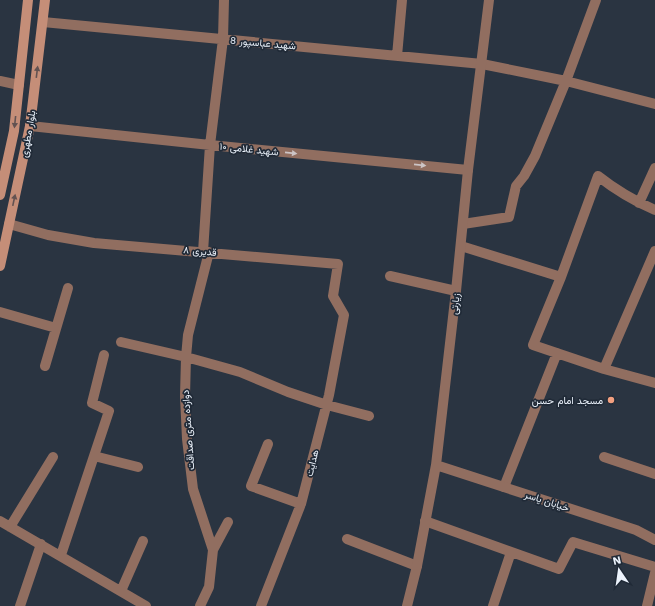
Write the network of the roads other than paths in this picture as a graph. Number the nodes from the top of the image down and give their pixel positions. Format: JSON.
{"nodes":[{"id":1,"x":28,"y":0,"type":"edge"},
{"id":2,"x":45,"y":0,"type":"edge"},
{"id":3,"x":224,"y":0,"type":"edge"},
{"id":4,"x":402,"y":0,"type":"edge"},
{"id":5,"x":489,"y":0,"type":"edge"},
{"id":6,"x":596,"y":0,"type":"edge"},
{"id":7,"x":43,"y":22,"type":"junction"},
{"id":8,"x":223,"y":39,"type":"junction"},
{"id":9,"x":397,"y":56,"type":"junction"},
{"id":10,"x":482,"y":64,"type":"junction"},
{"id":11,"x":0,"y":81,"type":"edge"},
{"id":12,"x":566,"y":81,"type":"junction"},
{"id":13,"x":19,"y":85,"type":"junction"},
{"id":14,"x":655,"y":104,"type":"edge"},
{"id":15,"x":30,"y":126,"type":"junction"},
{"id":16,"x":210,"y":145,"type":"junction"},
{"id":17,"x":655,"y":168,"type":"edge"},
{"id":18,"x":468,"y":170,"type":"junction"},
{"id":19,"x":0,"y":195,"type":"edge"},
{"id":20,"x":640,"y":203,"type":"junction"},
{"id":21,"x":655,"y":210,"type":"edge"},
{"id":22,"x":9,"y":224,"type":"junction"},
{"id":23,"x":463,"y":224,"type":"junction"},
{"id":24,"x":461,"y":246,"type":"junction"},
{"id":25,"x":655,"y":251,"type":"edge"},
{"id":26,"x":206,"y":252,"type":"junction"},
{"id":27,"x":0,"y":266,"type":"edge"},
{"id":28,"x":390,"y":276,"type":"dead end"},
{"id":29,"x":561,"y":277,"type":"junction"},
{"id":30,"x":68,"y":288,"type":"dead end"},
{"id":31,"x":456,"y":291,"type":"junction"},
{"id":32,"x":0,"y":312,"type":"edge"},
{"id":33,"x":344,"y":315,"type":"joint"},
{"id":34,"x":56,"y":328,"type":"junction"},
{"id":35,"x":121,"y":342,"type":"dead end"},
{"id":36,"x":557,"y":353,"type":"junction"},
{"id":37,"x":104,"y":355,"type":"dead end"},
{"id":38,"x":186,"y":357,"type":"junction"},
{"id":39,"x":45,"y":366,"type":"dead end"},
{"id":40,"x":604,"y":369,"type":"junction"},
{"id":41,"x":655,"y":383,"type":"edge"},
{"id":42,"x":327,"y":405,"type":"junction"},
{"id":43,"x":369,"y":416,"type":"dead end"},
{"id":44,"x":268,"y":444,"type":"dead end"},
{"id":45,"x":94,"y":456,"type":"junction"},
{"id":46,"x":53,"y":457,"type":"dead end"},
{"id":47,"x":604,"y":457,"type":"dead end"},
{"id":48,"x":436,"y":465,"type":"junction"},
{"id":49,"x":138,"y":467,"type":"dead end"},
{"id":50,"x":655,"y":474,"type":"edge"},
{"id":51,"x":504,"y":487,"type":"junction"},
{"id":52,"x":302,"y":504,"type":"junction"},
{"id":53,"x":0,"y":521,"type":"edge"},
{"id":54,"x":425,"y":521,"type":"junction"},
{"id":55,"x":228,"y":522,"type":"dead end"},
{"id":56,"x":10,"y":527,"type":"junction"},
{"id":57,"x":347,"y":539,"type":"dead end"},
{"id":58,"x":655,"y":540,"type":"edge"},
{"id":59,"x":143,"y":541,"type":"dead end"},
{"id":60,"x":41,"y":544,"type":"junction"},
{"id":61,"x":213,"y":550,"type":"junction"},
{"id":62,"x":511,"y":552,"type":"junction"},
{"id":63,"x":60,"y":555,"type":"junction"},
{"id":64,"x":417,"y":566,"type":"junction"},
{"id":65,"x":655,"y":567,"type":"edge"},
{"id":66,"x":655,"y":573,"type":"edge"},
{"id":67,"x":121,"y":591,"type":"junction"},
{"id":68,"x":20,"y":606,"type":"edge"},
{"id":69,"x":146,"y":606,"type":"edge"},
{"id":70,"x":200,"y":606,"type":"edge"},
{"id":71,"x":261,"y":606,"type":"edge"},
{"id":72,"x":407,"y":606,"type":"edge"},
{"id":73,"x":493,"y":606,"type":"edge"},
{"id":74,"x":647,"y":606,"type":"edge"}],
"edges":[{"from":1,"to":13,"type":"main road","name":"بلوار مطهری"},
{"from":2,"to":7,"type":"main road","name":"بلوار مطهری"},
{"from":3,"to":8,"type":"street","name":"دوازده متری صداقت"},
{"from":4,"to":9,"type":"street"},
{"from":5,"to":10,"type":"street","name":"زیارتی"},
{"from":6,"to":12,"type":"street"},
{"from":7,"to":8,"type":"street","name":"شهید عباسپور 8"},
{"from":15,"to":7,"type":"main road","name":"بلوار مطهری","one_way":true},
{"from":8,"to":9,"type":"street","name":"شهید عباسپور 8"},
{"from":8,"to":16,"type":"street","name":"دوازده متری صداقت"},
{"from":9,"to":10,"type":"street","name":"شهید عباسپور 8"},
{"from":10,"to":12,"type":"street","name":"شهید عباسپور 8"},
{"from":10,"to":18,"type":"street","name":"زیارتی"},
{"from":11,"to":13,"type":"street"},
{"from":12,"to":14,"type":"street","name":"شهید عباسپور 8"},
{"from":12,"to":23,"type":"street"},
{"from":13,"to":19,"type":"main road","name":"بلوار مطهری","one_way":true},
{"from":15,"to":16,"type":"street","name":"شهید غلامی ۱۰"},
{"from":22,"to":15,"type":"main road","name":"بلوار مطهری","one_way":true},
{"from":16,"to":18,"type":"street","name":"شهید غلامی ۱۰","one_way":true},
{"from":16,"to":26,"type":"street","name":"دوازده متری صداقت"},
{"from":17,"to":20,"type":"street"},
{"from":18,"to":23,"type":"street","name":"زیارتی"},
{"from":20,"to":21,"type":"street"},
{"from":20,"to":29,"type":"street"},
{"from":22,"to":26,"type":"street","name":"قدیری ۸"},
{"from":22,"to":27,"type":"main road","name":"بلوار مطهری"},
{"from":23,"to":24,"type":"street","name":"زیارتی"},
{"from":24,"to":29,"type":"street"},
{"from":24,"to":31,"type":"street","name":"زیارتی"},
{"from":25,"to":40,"type":"street"},
{"from":26,"to":33,"type":"street","name":"قدیری ۸"},
{"from":26,"to":38,"type":"street","name":"دوازده متری صداقت"},
{"from":28,"to":31,"type":"street"},
{"from":29,"to":36,"type":"street"},
{"from":30,"to":34,"type":"street"},
{"from":31,"to":48,"type":"street","name":"زیارتی"},
{"from":32,"to":34,"type":"street"},
{"from":33,"to":42,"type":"street","name":"هدایت"},
{"from":34,"to":39,"type":"street"},
{"from":35,"to":38,"type":"street"},
{"from":36,"to":40,"type":"street"},
{"from":36,"to":51,"type":"street"},
{"from":37,"to":45,"type":"street"},
{"from":38,"to":42,"type":"street"},
{"from":38,"to":61,"type":"street","name":"دوازده متری صداقت"},
{"from":40,"to":41,"type":"street"},
{"from":42,"to":43,"type":"street"},
{"from":42,"to":52,"type":"street","name":"هدایت"},
{"from":44,"to":52,"type":"street"},
{"from":45,"to":49,"type":"street"},
{"from":45,"to":63,"type":"street"},
{"from":46,"to":56,"type":"street"},
{"from":47,"to":50,"type":"street"},
{"from":48,"to":51,"type":"street","name":"خیابان یاسر"},
{"from":48,"to":54,"type":"street","name":"زیارتی"},
{"from":51,"to":58,"type":"street","name":"خیابان یاسر"},
{"from":52,"to":71,"type":"street","name":"هدایت"},
{"from":53,"to":56,"type":"street"},
{"from":54,"to":62,"type":"street"},
{"from":54,"to":64,"type":"street","name":"زیارتی"},
{"from":55,"to":61,"type":"street"},
{"from":56,"to":60,"type":"street"},
{"from":57,"to":64,"type":"street"},
{"from":59,"to":67,"type":"street"},
{"from":60,"to":63,"type":"street"},
{"from":60,"to":68,"type":"street"},
{"from":61,"to":70,"type":"street","name":"دوازده متری صداقت"},
{"from":62,"to":65,"type":"street"},
{"from":62,"to":73,"type":"street"},
{"from":63,"to":67,"type":"street"},
{"from":64,"to":72,"type":"street","name":"زیارتی"},
{"from":66,"to":74,"type":"street"},
{"from":67,"to":69,"type":"street"}]}
